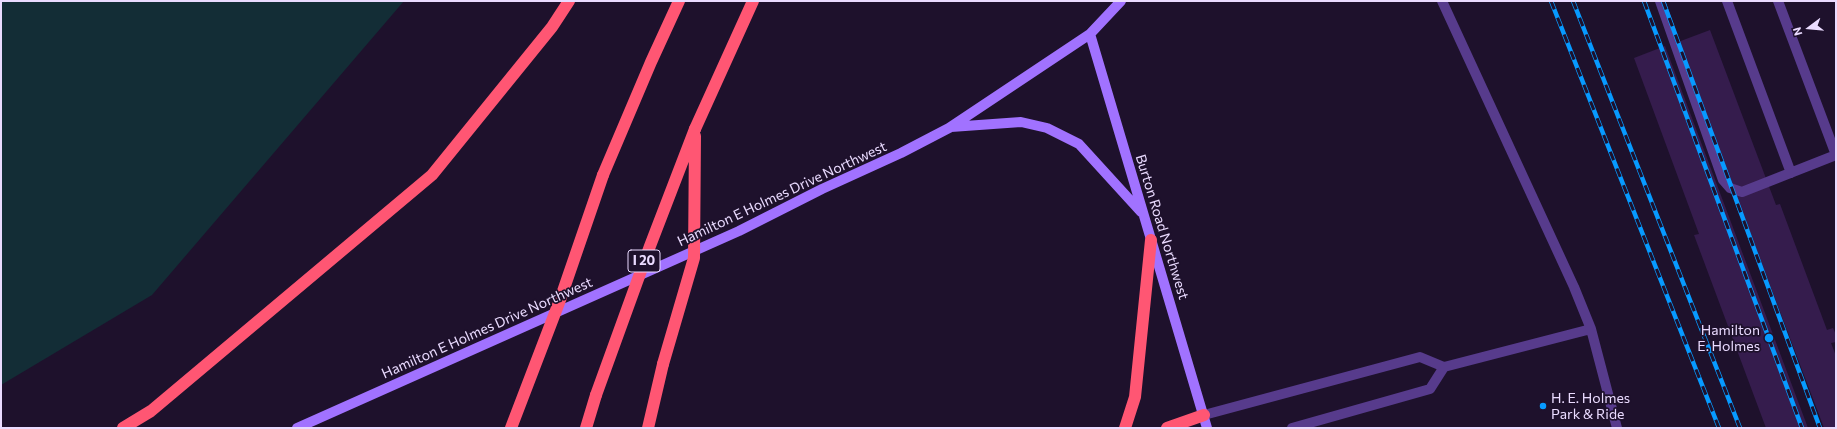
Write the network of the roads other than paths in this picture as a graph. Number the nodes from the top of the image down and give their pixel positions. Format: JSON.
{"nodes":[{"id":1,"x":569,"y":1,"type":"edge"},
{"id":2,"x":679,"y":1,"type":"edge"},
{"id":3,"x":753,"y":1,"type":"edge"},
{"id":4,"x":1121,"y":1,"type":"edge"},
{"id":5,"x":1442,"y":1,"type":"edge"},
{"id":6,"x":1660,"y":1,"type":"edge"},
{"id":7,"x":1727,"y":1,"type":"edge"},
{"id":8,"x":1778,"y":1,"type":"edge"},
{"id":9,"x":1090,"y":34,"type":"junction"},
{"id":10,"x":949,"y":128,"type":"junction"},
{"id":11,"x":695,"y":129,"type":"junction"},
{"id":12,"x":1836,"y":155,"type":"edge"},
{"id":13,"x":1791,"y":173,"type":"junction"},
{"id":14,"x":1144,"y":214,"type":"junction"},
{"id":15,"x":1151,"y":240,"type":"junction"},
{"id":16,"x":1591,"y":330,"type":"junction"},
{"id":17,"x":1444,"y":368,"type":"junction"},
{"id":18,"x":1204,"y":415,"type":"junction"},
{"id":19,"x":123,"y":428,"type":"edge"},
{"id":20,"x":297,"y":428,"type":"edge"},
{"id":21,"x":511,"y":428,"type":"edge"},
{"id":22,"x":586,"y":428,"type":"edge"},
{"id":23,"x":648,"y":428,"type":"edge"},
{"id":24,"x":1125,"y":428,"type":"edge"},
{"id":25,"x":1167,"y":428,"type":"edge"},
{"id":26,"x":1207,"y":428,"type":"edge"},
{"id":27,"x":1292,"y":428,"type":"edge"},
{"id":28,"x":1618,"y":428,"type":"edge"}],
"edges":[{"from":1,"to":19,"type":"highway"},
{"from":2,"to":21,"type":"highway","bridge":true},
{"from":3,"to":11,"type":"highway","number":"I 20"},
{"from":4,"to":9,"type":"main road","name":"Hamilton E Holmes Drive Northwest"},
{"from":5,"to":16,"type":"lane"},
{"from":6,"to":13,"type":"lane"},
{"from":7,"to":13,"type":"lane"},
{"from":8,"to":12,"type":"lane"},
{"from":9,"to":10,"type":"main road","name":"Hamilton E Holmes Drive Northwest"},
{"from":9,"to":14,"type":"main road","name":"Burton Road Northwest"},
{"from":10,"to":14,"type":"main road"},
{"from":10,"to":20,"type":"main road","name":"Hamilton E Holmes Drive Northwest"},
{"from":11,"to":22,"type":"highway","number":"I 20","bridge":true},
{"from":11,"to":23,"type":"highway","bridge":true},
{"from":12,"to":13,"type":"lane"},
{"from":14,"to":15,"type":"main road","name":"Burton Road Northwest"},
{"from":15,"to":18,"type":"main road","name":"Burton Road Northwest"},
{"from":15,"to":24,"type":"highway"},
{"from":16,"to":17,"type":"lane"},
{"from":16,"to":28,"type":"lane"},
{"from":17,"to":18,"type":"lane"},
{"from":17,"to":27,"type":"lane"},
{"from":18,"to":25,"type":"highway"},
{"from":18,"to":26,"type":"main road","name":"Burton Road Northwest"}]}
